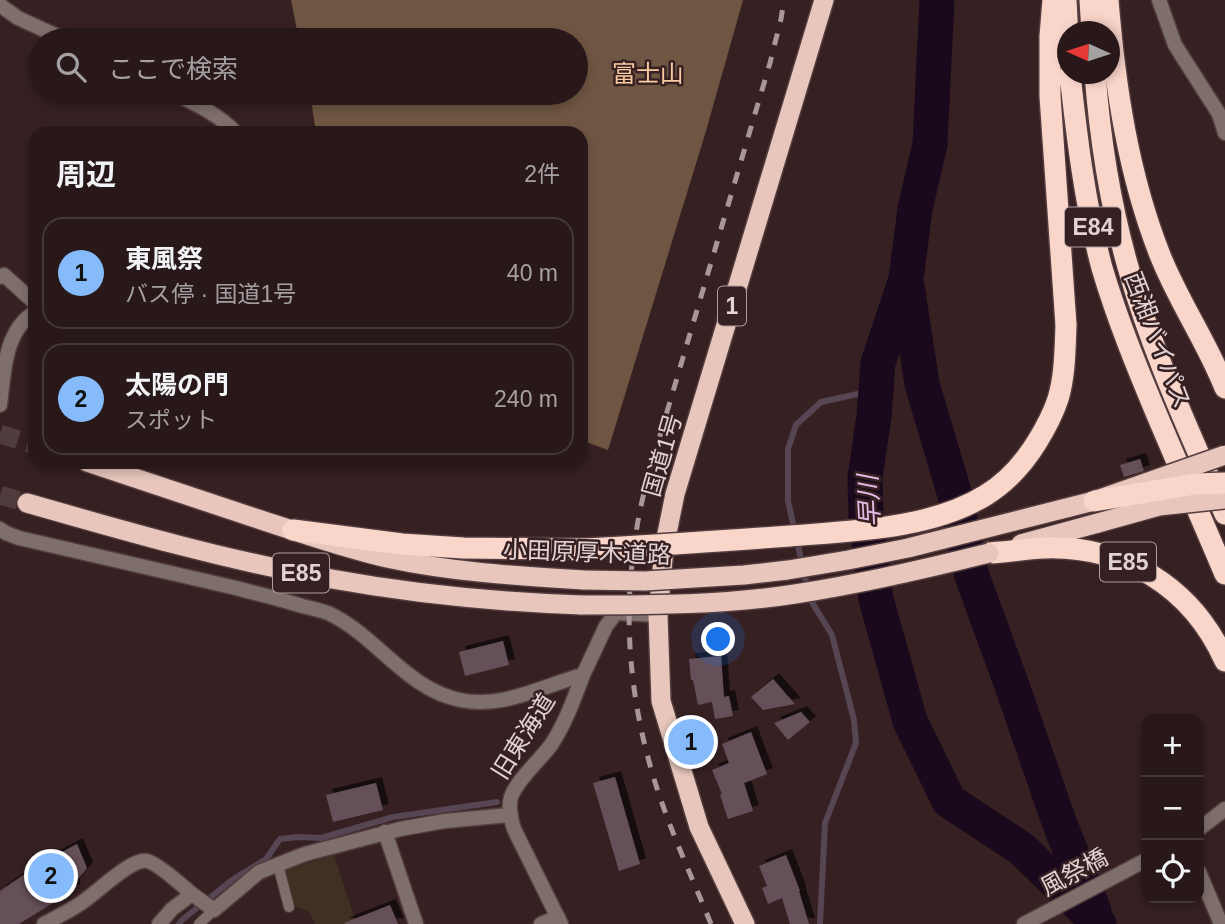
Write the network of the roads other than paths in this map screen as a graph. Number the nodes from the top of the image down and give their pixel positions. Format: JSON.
{"nodes":[{"id":1,"x":824,"y":0,"type":"edge"},
{"id":2,"x":1053,"y":0,"type":"edge"},
{"id":3,"x":1066,"y":0,"type":"edge"},
{"id":4,"x":1090,"y":0,"type":"edge"},
{"id":5,"x":1108,"y":0,"type":"edge"},
{"id":6,"x":1159,"y":0,"type":"edge"},
{"id":7,"x":0,"y":5,"type":"edge"},
{"id":8,"x":1067,"y":21,"type":"edge"},
{"id":9,"x":1091,"y":21,"type":"edge"},
{"id":10,"x":40,"y":28,"type":"edge"},
{"id":11,"x":1071,"y":84,"type":"edge"},
{"id":12,"x":1096,"y":84,"type":"edge"},
{"id":13,"x":196,"y":105,"type":"edge"},
{"id":14,"x":229,"y":126,"type":"edge"},
{"id":15,"x":1225,"y":133,"type":"edge"},
{"id":16,"x":0,"y":277,"type":"edge"},
{"id":17,"x":28,"y":297,"type":"edge"},
{"id":18,"x":28,"y":319,"type":"edge"},
{"id":19,"x":1225,"y":388,"type":"edge"},
{"id":20,"x":0,"y":405,"type":"edge"},
{"id":21,"x":1225,"y":455,"type":"edge"},
{"id":22,"x":109,"y":469,"type":"edge"},
{"id":23,"x":1225,"y":483,"type":"edge"},
{"id":24,"x":1225,"y":499,"type":"edge"},
{"id":25,"x":1094,"y":501,"type":"junction"},
{"id":26,"x":27,"y":503,"type":"tunnel mouth"},
{"id":27,"x":1225,"y":514,"type":"edge"},
{"id":28,"x":0,"y":528,"type":"edge"},
{"id":29,"x":293,"y":530,"type":"junction"},
{"id":30,"x":989,"y":553,"type":"junction"},
{"id":31,"x":1225,"y":574,"type":"edge"},
{"id":32,"x":658,"y":615,"type":"junction"},
{"id":33,"x":1225,"y":661,"type":"edge"},
{"id":34,"x":583,"y":676,"type":"junction"},
{"id":35,"x":1225,"y":809,"type":"edge"},
{"id":36,"x":509,"y":815,"type":"junction"},
{"id":37,"x":1204,"y":825,"type":"edge"},
{"id":38,"x":385,"y":832,"type":"junction"},
{"id":39,"x":1141,"y":863,"type":"edge"},
{"id":40,"x":278,"y":865,"type":"junction"},
{"id":41,"x":1204,"y":884,"type":"edge"},
{"id":42,"x":193,"y":894,"type":"junction"},
{"id":43,"x":289,"y":907,"type":"dead end"},
{"id":44,"x":214,"y":909,"type":"junction"},
{"id":45,"x":560,"y":921,"type":"edge"},
{"id":46,"x":44,"y":924,"type":"edge"},
{"id":47,"x":159,"y":924,"type":"edge"},
{"id":48,"x":199,"y":924,"type":"edge"},
{"id":49,"x":416,"y":924,"type":"edge"},
{"id":50,"x":541,"y":924,"type":"edge"},
{"id":51,"x":745,"y":924,"type":"edge"},
{"id":52,"x":1024,"y":924,"type":"edge"},
{"id":53,"x":1221,"y":924,"type":"edge"}],
"edges":[{"from":1,"to":32,"type":"highway","name":"国道1号","number":"1"},
{"from":2,"to":29,"type":"highway","bridge":true},
{"from":3,"to":8,"type":"highway"},
{"from":4,"to":9,"type":"highway"},
{"from":5,"to":19,"type":"highway"},
{"from":6,"to":15,"type":"street"},
{"from":7,"to":10,"type":"street"},
{"from":11,"to":31,"type":"highway","name":"西湘バイパス","number":"E84","bridge":true},
{"from":12,"to":27,"type":"highway","name":"西湘バイパス","number":"E84","bridge":true},
{"from":13,"to":14,"type":"street"},
{"from":16,"to":17,"type":"street"},
{"from":18,"to":20,"type":"street"},
{"from":21,"to":25,"type":"highway","name":"小田原厚木道路","bridge":true},
{"from":22,"to":29,"type":"highway","name":"小田原厚木道路","number":"E85"},
{"from":23,"to":25,"type":"highway","bridge":true},
{"from":24,"to":30,"type":"highway","name":"小田原厚木道路","bridge":true},
{"from":25,"to":29,"type":"highway","name":"小田原厚木道路","number":"E85","bridge":true},
{"from":26,"to":30,"type":"highway","name":"小田原厚木道路","number":"E85","bridge":true},
{"from":28,"to":34,"type":"street"},
{"from":30,"to":33,"type":"highway","number":"E85"},
{"from":32,"to":34,"type":"street","name":"旧東海道"},
{"from":32,"to":51,"type":"highway","name":"国道1号","number":"1"},
{"from":34,"to":36,"type":"street","name":"旧東海道"},
{"from":35,"to":37,"type":"street"},
{"from":36,"to":38,"type":"street"},
{"from":36,"to":45,"type":"street","name":"旧東海道"},
{"from":38,"to":40,"type":"street"},
{"from":38,"to":49,"type":"street"},
{"from":39,"to":52,"type":"street","name":"風祭橋"},
{"from":40,"to":43,"type":"lane"},
{"from":40,"to":44,"type":"street"},
{"from":41,"to":53,"type":"street"},
{"from":42,"to":44,"type":"street"},
{"from":42,"to":46,"type":"street"},
{"from":42,"to":47,"type":"street"},
{"from":44,"to":48,"type":"lane"},
{"from":45,"to":50,"type":"street"}]}
